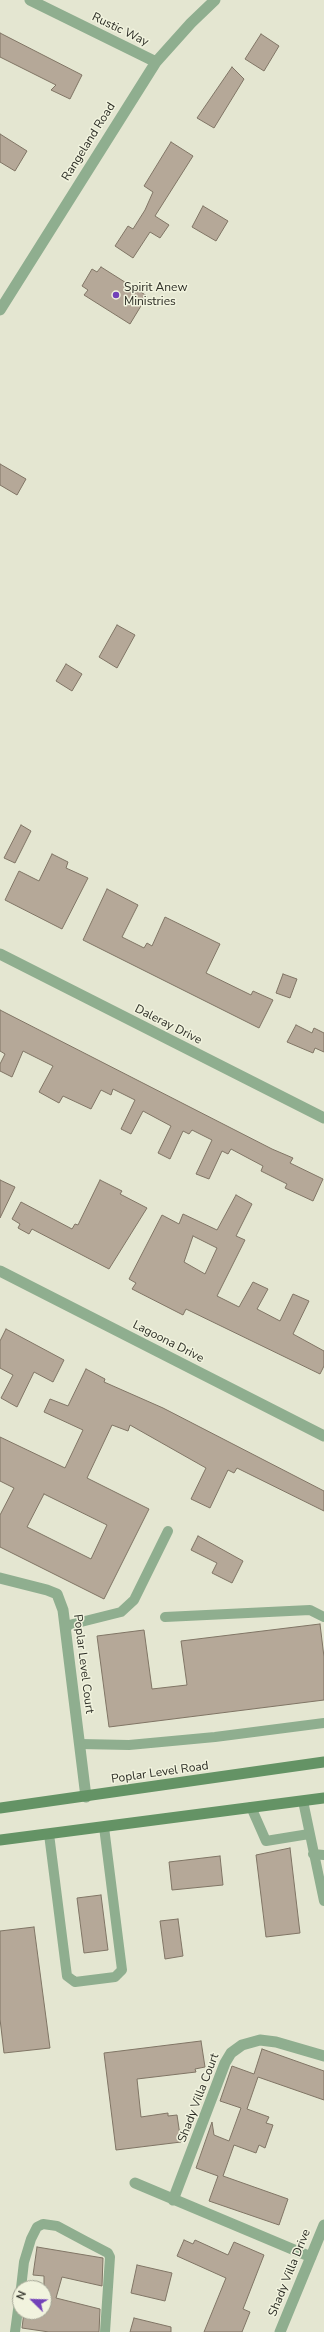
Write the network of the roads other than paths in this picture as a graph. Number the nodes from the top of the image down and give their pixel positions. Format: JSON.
{"nodes":[{"id":1,"x":30,"y":0,"type":"edge"},
{"id":2,"x":215,"y":0,"type":"edge"},
{"id":3,"x":156,"y":62,"type":"junction"},
{"id":4,"x":0,"y":310,"type":"edge"},
{"id":5,"x":0,"y":954,"type":"edge"},
{"id":6,"x":324,"y":1118,"type":"edge"},
{"id":7,"x":0,"y":1271,"type":"edge"},
{"id":8,"x":324,"y":1436,"type":"edge"},
{"id":9,"x":168,"y":1532,"type":"dead end"},
{"id":10,"x":0,"y":1578,"type":"edge"},
{"id":11,"x":166,"y":1617,"type":"dead end"},
{"id":12,"x":324,"y":1617,"type":"edge"},
{"id":13,"x":66,"y":1626,"type":"junction"},
{"id":14,"x":324,"y":1724,"type":"edge"},
{"id":15,"x":80,"y":1744,"type":"junction"},
{"id":16,"x":324,"y":1762,"type":"edge"},
{"id":17,"x":86,"y":1797,"type":"junction"},
{"id":18,"x":324,"y":1798,"type":"edge"},
{"id":19,"x":302,"y":1801,"type":"junction"},
{"id":20,"x":0,"y":1808,"type":"edge"},
{"id":21,"x":251,"y":1808,"type":"junction"},
{"id":22,"x":104,"y":1827,"type":"junction"},
{"id":23,"x":49,"y":1834,"type":"junction"},
{"id":24,"x":309,"y":1834,"type":"junction"},
{"id":25,"x":0,"y":1840,"type":"edge"},
{"id":26,"x":313,"y":1854,"type":"junction"},
{"id":27,"x":324,"y":1855,"type":"edge"},
{"id":28,"x":324,"y":1901,"type":"edge"},
{"id":29,"x":324,"y":2056,"type":"edge"},
{"id":30,"x":135,"y":2183,"type":"dead end"},
{"id":31,"x":173,"y":2200,"type":"junction"},
{"id":32,"x":324,"y":2224,"type":"edge"},
{"id":33,"x":311,"y":2257,"type":"junction"},
{"id":34,"x":22,"y":2280,"type":"edge"},
{"id":35,"x":17,"y":2320,"type":"edge"},
{"id":36,"x":15,"y":2332,"type":"edge"},
{"id":37,"x":104,"y":2332,"type":"edge"},
{"id":38,"x":280,"y":2332,"type":"edge"}],
"edges":[{"from":1,"to":3,"type":"street","name":"Rustic Way"},
{"from":2,"to":3,"type":"street","name":"Rangeland Road"},
{"from":3,"to":4,"type":"street","name":"Rangeland Road"},
{"from":5,"to":6,"type":"street","name":"Daleray Drive"},
{"from":7,"to":8,"type":"street","name":"Lagoona Drive"},
{"from":9,"to":13,"type":"lane"},
{"from":10,"to":13,"type":"street","name":"Poplar Level Court"},
{"from":11,"to":12,"type":"lane"},
{"from":13,"to":15,"type":"street","name":"Poplar Level Court"},
{"from":14,"to":15,"type":"lane"},
{"from":15,"to":17,"type":"street","name":"Poplar Level Court"},
{"from":16,"to":17,"type":"main road","name":"Poplar Level Road"},
{"from":17,"to":20,"type":"main road","name":"Poplar Level Road"},
{"from":18,"to":19,"type":"main road"},
{"from":19,"to":21,"type":"main road"},
{"from":19,"to":24,"type":"lane"},
{"from":21,"to":22,"type":"main road"},
{"from":21,"to":24,"type":"lane"},
{"from":22,"to":23,"type":"main road"},
{"from":22,"to":23,"type":"lane"},
{"from":23,"to":25,"type":"main road"},
{"from":24,"to":26,"type":"lane"},
{"from":26,"to":27,"type":"lane"},
{"from":26,"to":28,"type":"lane"},
{"from":29,"to":31,"type":"street","name":"Shady Villa Court"},
{"from":30,"to":31,"type":"street"},
{"from":31,"to":33,"type":"street"},
{"from":32,"to":33,"type":"street","name":"Shady Villa Drive"},
{"from":33,"to":38,"type":"street","name":"Shady Villa Drive"},
{"from":34,"to":37,"type":"lane"},
{"from":35,"to":36,"type":"lane"}]}
